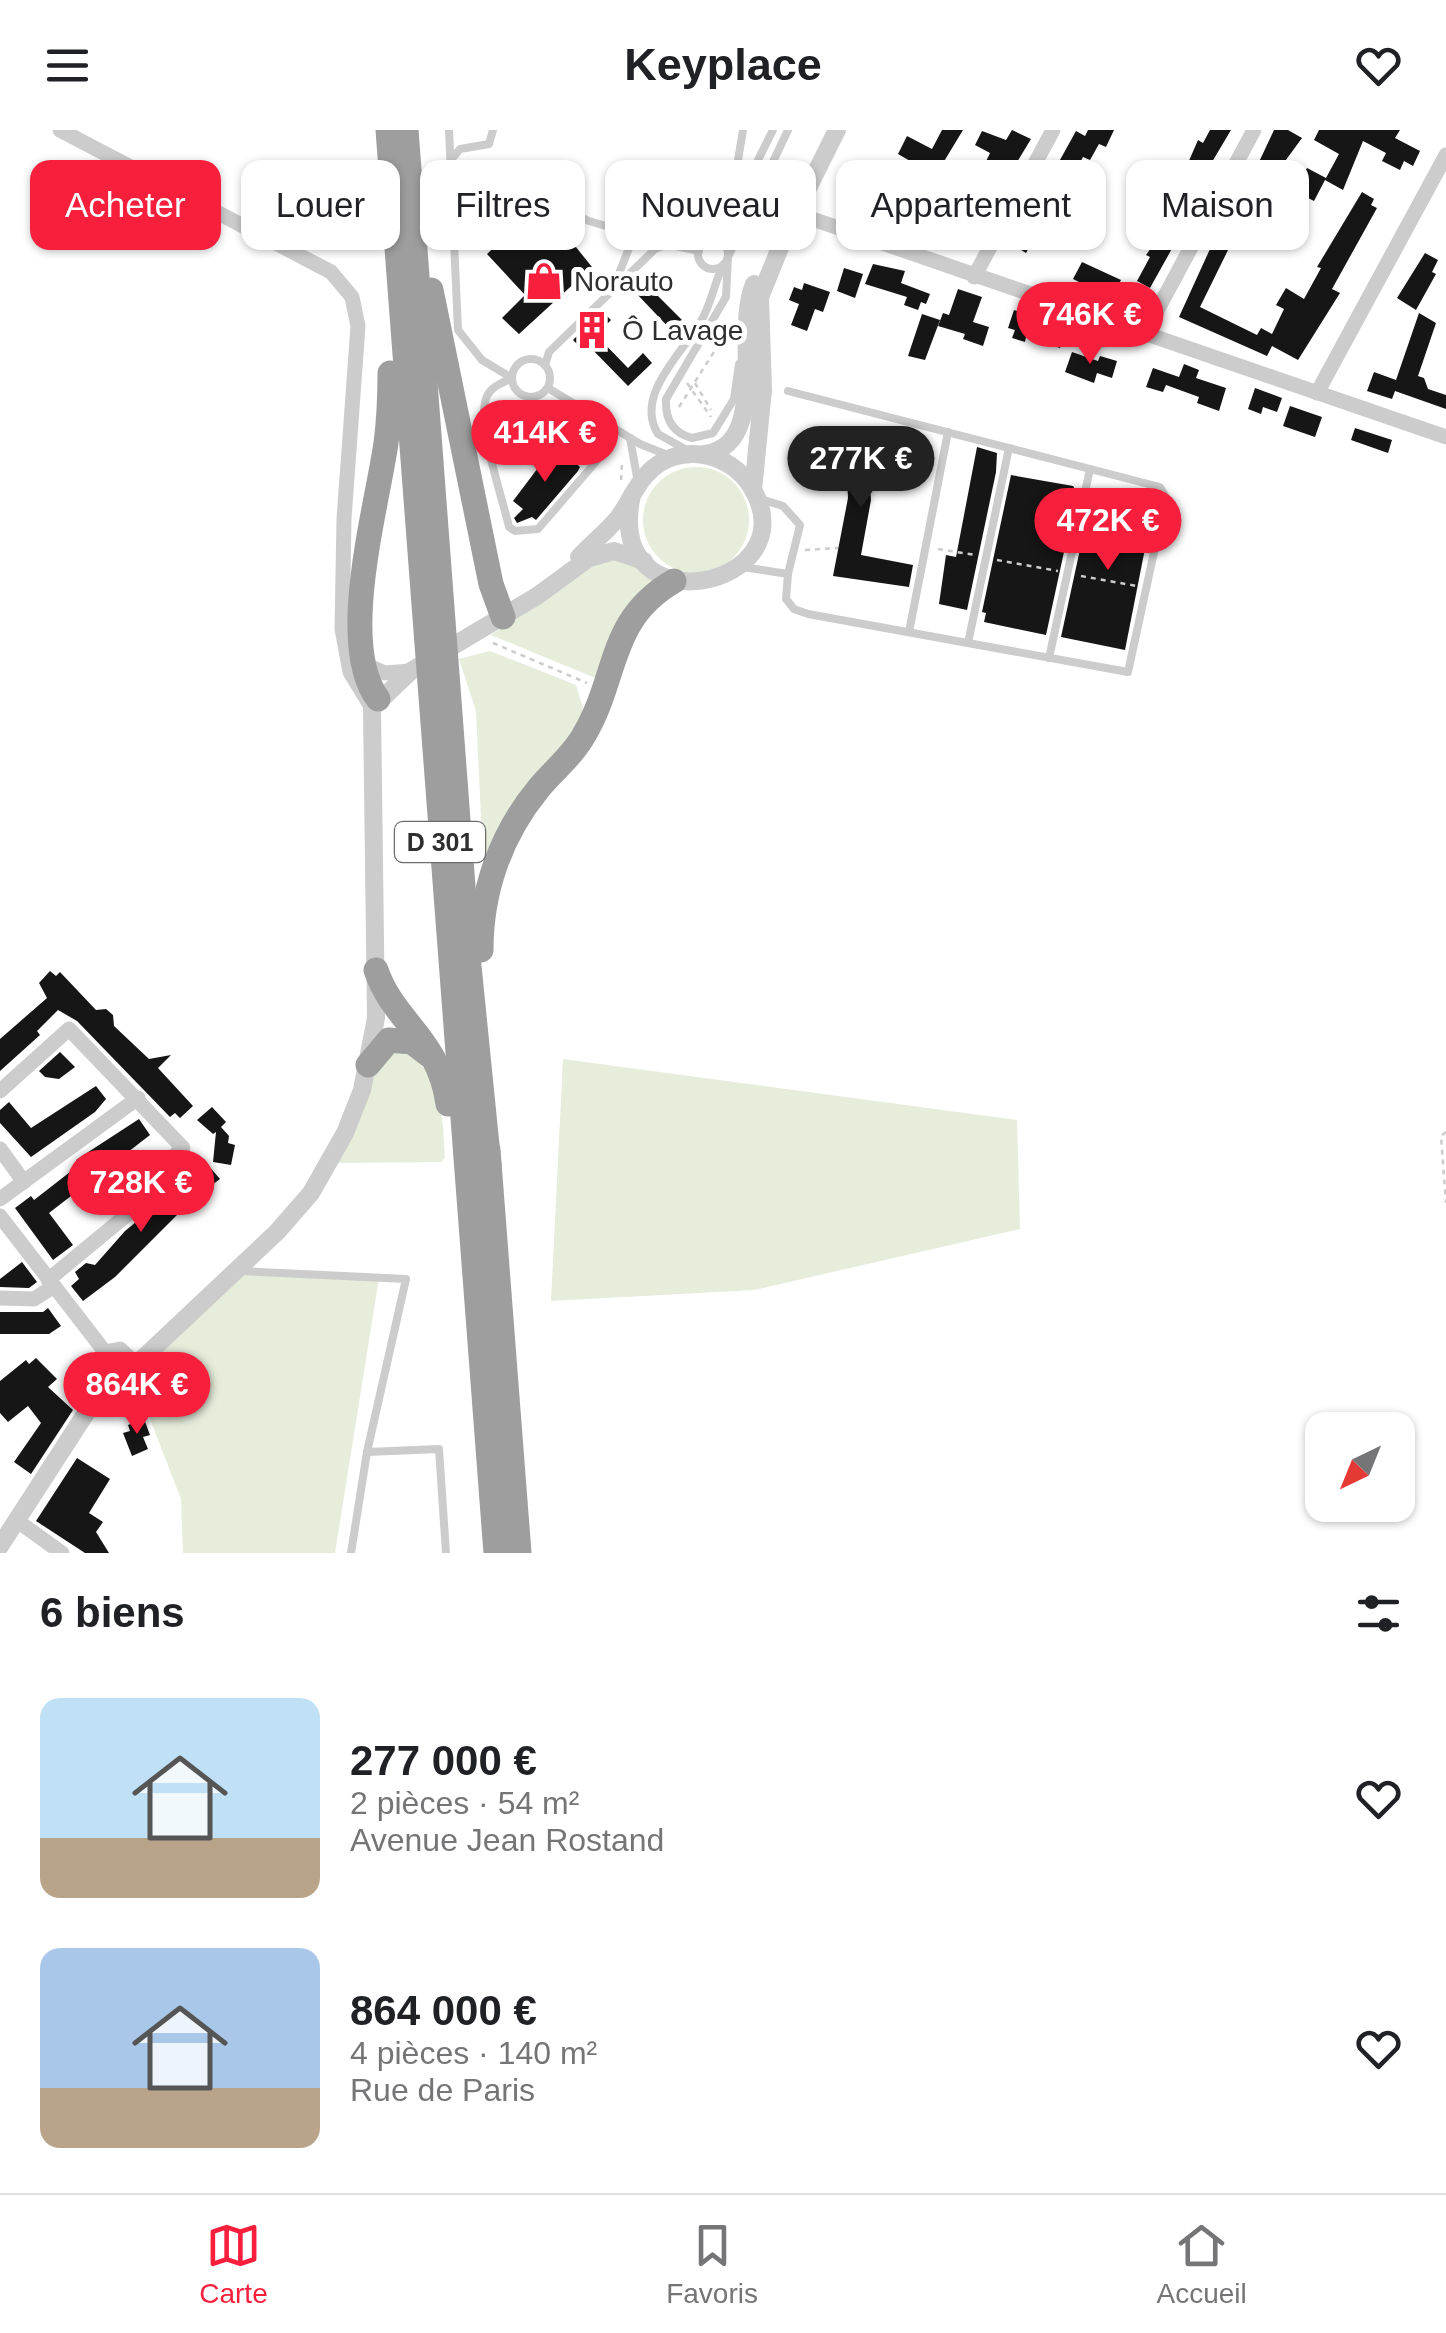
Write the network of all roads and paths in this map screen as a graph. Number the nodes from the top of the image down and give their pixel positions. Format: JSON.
{"nodes":[{"id":1,"x":60,"y":130,"type":"edge"},
{"id":2,"x":388,"y":130,"type":"edge"},
{"id":3,"x":406,"y":130,"type":"edge"},
{"id":4,"x":419,"y":130,"type":"edge"},
{"id":5,"x":449,"y":130,"type":"edge"},
{"id":6,"x":494,"y":130,"type":"edge"},
{"id":7,"x":739,"y":130,"type":"edge"},
{"id":8,"x":773,"y":130,"type":"edge"},
{"id":9,"x":788,"y":130,"type":"edge"},
{"id":10,"x":1053,"y":130,"type":"edge"},
{"id":11,"x":1254,"y":130,"type":"edge"},
{"id":12,"x":830,"y":135,"type":"edge"},
{"id":13,"x":449,"y":160,"type":"edge"},
{"id":14,"x":452,"y":160,"type":"edge"},
{"id":15,"x":1445,"y":160,"type":"edge"},
{"id":16,"x":816,"y":166,"type":"edge"},
{"id":17,"x":816,"y":228,"type":"edge"},
{"id":18,"x":454,"y":250,"type":"edge"},
{"id":19,"x":628,"y":250,"type":"edge"},
{"id":20,"x":656,"y":250,"type":"edge"},
{"id":21,"x":693,"y":250,"type":"edge"},
{"id":22,"x":775,"y":250,"type":"edge"},
{"id":23,"x":779,"y":250,"type":"edge"},
{"id":24,"x":698,"y":251,"type":"junction"},
{"id":25,"x":726,"y":254,"type":"junction"},
{"id":26,"x":974,"y":277,"type":"junction"},
{"id":27,"x":614,"y":287,"type":"junction"},
{"id":28,"x":744,"y":310,"type":"junction"},
{"id":29,"x":1144,"y":334,"type":"junction"},
{"id":30,"x":402,"y":352,"type":"junction"},
{"id":31,"x":546,"y":365,"type":"junction"},
{"id":32,"x":512,"y":378,"type":"junction"},
{"id":33,"x":548,"y":388,"type":"junction"},
{"id":34,"x":788,"y":391,"type":"dead end"},
{"id":35,"x":1317,"y":393,"type":"junction"},
{"id":36,"x":543,"y":428,"type":"dead end"},
{"id":37,"x":948,"y":432,"type":"junction"},
{"id":38,"x":1446,"y":437,"type":"edge"},
{"id":39,"x":630,"y":438,"type":"junction"},
{"id":40,"x":1009,"y":448,"type":"junction"},
{"id":41,"x":704,"y":454,"type":"junction"},
{"id":42,"x":674,"y":457,"type":"junction"},
{"id":43,"x":1090,"y":469,"type":"junction"},
{"id":44,"x":634,"y":492,"type":"junction"},
{"id":45,"x":755,"y":494,"type":"junction"},
{"id":46,"x":344,"y":519,"type":"junction"},
{"id":47,"x":370,"y":523,"type":"junction"},
{"id":48,"x":926,"y":546,"type":"junction"},
{"id":49,"x":838,"y":548,"type":"dead end"},
{"id":50,"x":794,"y":550,"type":"junction"},
{"id":51,"x":986,"y":558,"type":"junction"},
{"id":52,"x":644,"y":561,"type":"junction"},
{"id":53,"x":738,"y":568,"type":"junction"},
{"id":54,"x":1067,"y":573,"type":"junction"},
{"id":55,"x":788,"y":574,"type":"junction"},
{"id":56,"x":674,"y":582,"type":"junction"},
{"id":57,"x":550,"y":588,"type":"junction"},
{"id":58,"x":1148,"y":588,"type":"junction"},
{"id":59,"x":503,"y":617,"type":"junction"},
{"id":60,"x":909,"y":632,"type":"junction"},
{"id":61,"x":473,"y":634,"type":"junction"},
{"id":62,"x":968,"y":643,"type":"junction"},
{"id":63,"x":343,"y":646,"type":"junction"},
{"id":64,"x":1048,"y":658,"type":"junction"},
{"id":65,"x":363,"y":664,"type":"junction"},
{"id":66,"x":410,"y":671,"type":"junction"},
{"id":67,"x":603,"y":690,"type":"junction"},
{"id":68,"x":375,"y":704,"type":"junction"},
{"id":69,"x":376,"y":970,"type":"junction"},
{"id":70,"x":368,"y":1065,"type":"junction"},
{"id":71,"x":441,"y":1070,"type":"junction"},
{"id":72,"x":0,"y":1091,"type":"edge"},
{"id":73,"x":138,"y":1098,"type":"junction"},
{"id":74,"x":1446,"y":1132,"type":"edge"},
{"id":75,"x":0,"y":1150,"type":"edge"},
{"id":76,"x":489,"y":1166,"type":"junction"},
{"id":77,"x":24,"y":1182,"type":"junction"},
{"id":78,"x":0,"y":1199,"type":"edge"},
{"id":79,"x":1446,"y":1203,"type":"edge"},
{"id":80,"x":0,"y":1216,"type":"edge"},
{"id":81,"x":238,"y":1271,"type":"junction"},
{"id":82,"x":51,"y":1284,"type":"junction"},
{"id":83,"x":0,"y":1298,"type":"edge"},
{"id":84,"x":106,"y":1352,"type":"junction"},
{"id":85,"x":125,"y":1372,"type":"junction"},
{"id":86,"x":367,"y":1452,"type":"junction"},
{"id":87,"x":16,"y":1520,"type":"junction"},
{"id":88,"x":0,"y":1546,"type":"edge"},
{"id":89,"x":62,"y":1553,"type":"edge"},
{"id":90,"x":351,"y":1553,"type":"edge"},
{"id":91,"x":446,"y":1553,"type":"edge"},
{"id":92,"x":495,"y":1553,"type":"edge"},
{"id":93,"x":519,"y":1553,"type":"edge"}],
"edges":[{"from":1,"to":46,"type":"street"},
{"from":2,"to":30,"type":"highway","number":"D 301"},
{"from":3,"to":76,"type":"highway","number":"D 301"},
{"from":4,"to":59,"type":"highway"},
{"from":5,"to":13,"type":"lane"},
{"from":6,"to":14,"type":"lane"},
{"from":7,"to":25,"type":"lane"},
{"from":8,"to":25,"type":"lane"},
{"from":9,"to":25,"type":"lane"},
{"from":10,"to":26,"type":"street"},
{"from":11,"to":29,"type":"street"},
{"from":12,"to":16,"type":"street"},
{"from":15,"to":35,"type":"street"},
{"from":17,"to":26,"type":"street"},
{"from":18,"to":32,"type":"lane"},
{"from":19,"to":27,"type":"lane"},
{"from":20,"to":27,"type":"lane"},
{"from":21,"to":24,"type":"lane"},
{"from":22,"to":28,"type":"street"},
{"from":23,"to":45,"type":"street"},
{"from":24,"to":25,"type":"lane"},
{"from":24,"to":25,"type":"lane"},
{"from":25,"to":28,"type":"lane"},
{"from":25,"to":41,"type":"lane"},
{"from":26,"to":29,"type":"street"},
{"from":27,"to":31,"type":"lane"},
{"from":28,"to":41,"type":"street"},
{"from":29,"to":35,"type":"street"},
{"from":30,"to":47,"type":"highway"},
{"from":30,"to":92,"type":"highway","number":"D 301"},
{"from":31,"to":32,"type":"lane"},
{"from":31,"to":33,"type":"lane"},
{"from":32,"to":33,"type":"lane"},
{"from":32,"to":36,"type":"lane"},
{"from":33,"to":39,"type":"lane"},
{"from":34,"to":37,"type":"lane"},
{"from":35,"to":38,"type":"street"},
{"from":37,"to":40,"type":"lane"},
{"from":37,"to":48,"type":"lane"},
{"from":39,"to":42,"type":"lane"},
{"from":39,"to":44,"type":"lane"},
{"from":40,"to":43,"type":"lane"},
{"from":40,"to":51,"type":"lane"},
{"from":41,"to":42,"type":"street"},
{"from":41,"to":45,"type":"street"},
{"from":42,"to":44,"type":"street"},
{"from":43,"to":54,"type":"lane"},
{"from":43,"to":58,"type":"lane"},
{"from":44,"to":52,"type":"street"},
{"from":44,"to":57,"type":"street"},
{"from":45,"to":50,"type":"lane"},
{"from":45,"to":53,"type":"street"},
{"from":46,"to":47,"type":"street"},
{"from":46,"to":63,"type":"street"},
{"from":47,"to":65,"type":"highway"},
{"from":48,"to":51,"type":"path"},
{"from":48,"to":60,"type":"lane"},
{"from":49,"to":50,"type":"path"},
{"from":50,"to":55,"type":"lane"},
{"from":51,"to":54,"type":"path"},
{"from":51,"to":62,"type":"lane"},
{"from":52,"to":56,"type":"street"},
{"from":52,"to":57,"type":"street"},
{"from":53,"to":55,"type":"lane"},
{"from":53,"to":56,"type":"street"},
{"from":54,"to":58,"type":"path"},
{"from":54,"to":64,"type":"lane"},
{"from":55,"to":60,"type":"lane"},
{"from":56,"to":67,"type":"highway"},
{"from":57,"to":59,"type":"street"},
{"from":58,"to":64,"type":"lane"},
{"from":59,"to":61,"type":"street"},
{"from":60,"to":62,"type":"lane"},
{"from":61,"to":66,"type":"street"},
{"from":61,"to":67,"type":"path"},
{"from":62,"to":64,"type":"lane"},
{"from":63,"to":65,"type":"street"},
{"from":63,"to":68,"type":"street"},
{"from":65,"to":66,"type":"street"},
{"from":65,"to":68,"type":"highway"},
{"from":66,"to":68,"type":"street"},
{"from":67,"to":76,"type":"highway"},
{"from":68,"to":69,"type":"street"},
{"from":69,"to":70,"type":"street"},
{"from":69,"to":71,"type":"highway"},
{"from":70,"to":71,"type":"highway"},
{"from":70,"to":81,"type":"street"},
{"from":71,"to":92,"type":"highway"},
{"from":72,"to":73,"type":"street"},
{"from":73,"to":77,"type":"street"},
{"from":73,"to":82,"type":"street"},
{"from":74,"to":79,"type":"path"},
{"from":75,"to":77,"type":"street"},
{"from":76,"to":93,"type":"highway","number":"D 301"},
{"from":77,"to":78,"type":"street"},
{"from":80,"to":82,"type":"street"},
{"from":81,"to":85,"type":"street"},
{"from":81,"to":86,"type":"lane"},
{"from":82,"to":83,"type":"street"},
{"from":82,"to":84,"type":"street"},
{"from":84,"to":85,"type":"street"},
{"from":84,"to":85,"type":"street"},
{"from":85,"to":87,"type":"street"},
{"from":86,"to":90,"type":"lane"},
{"from":86,"to":91,"type":"lane"},
{"from":87,"to":88,"type":"street"},
{"from":87,"to":89,"type":"street"}]}
